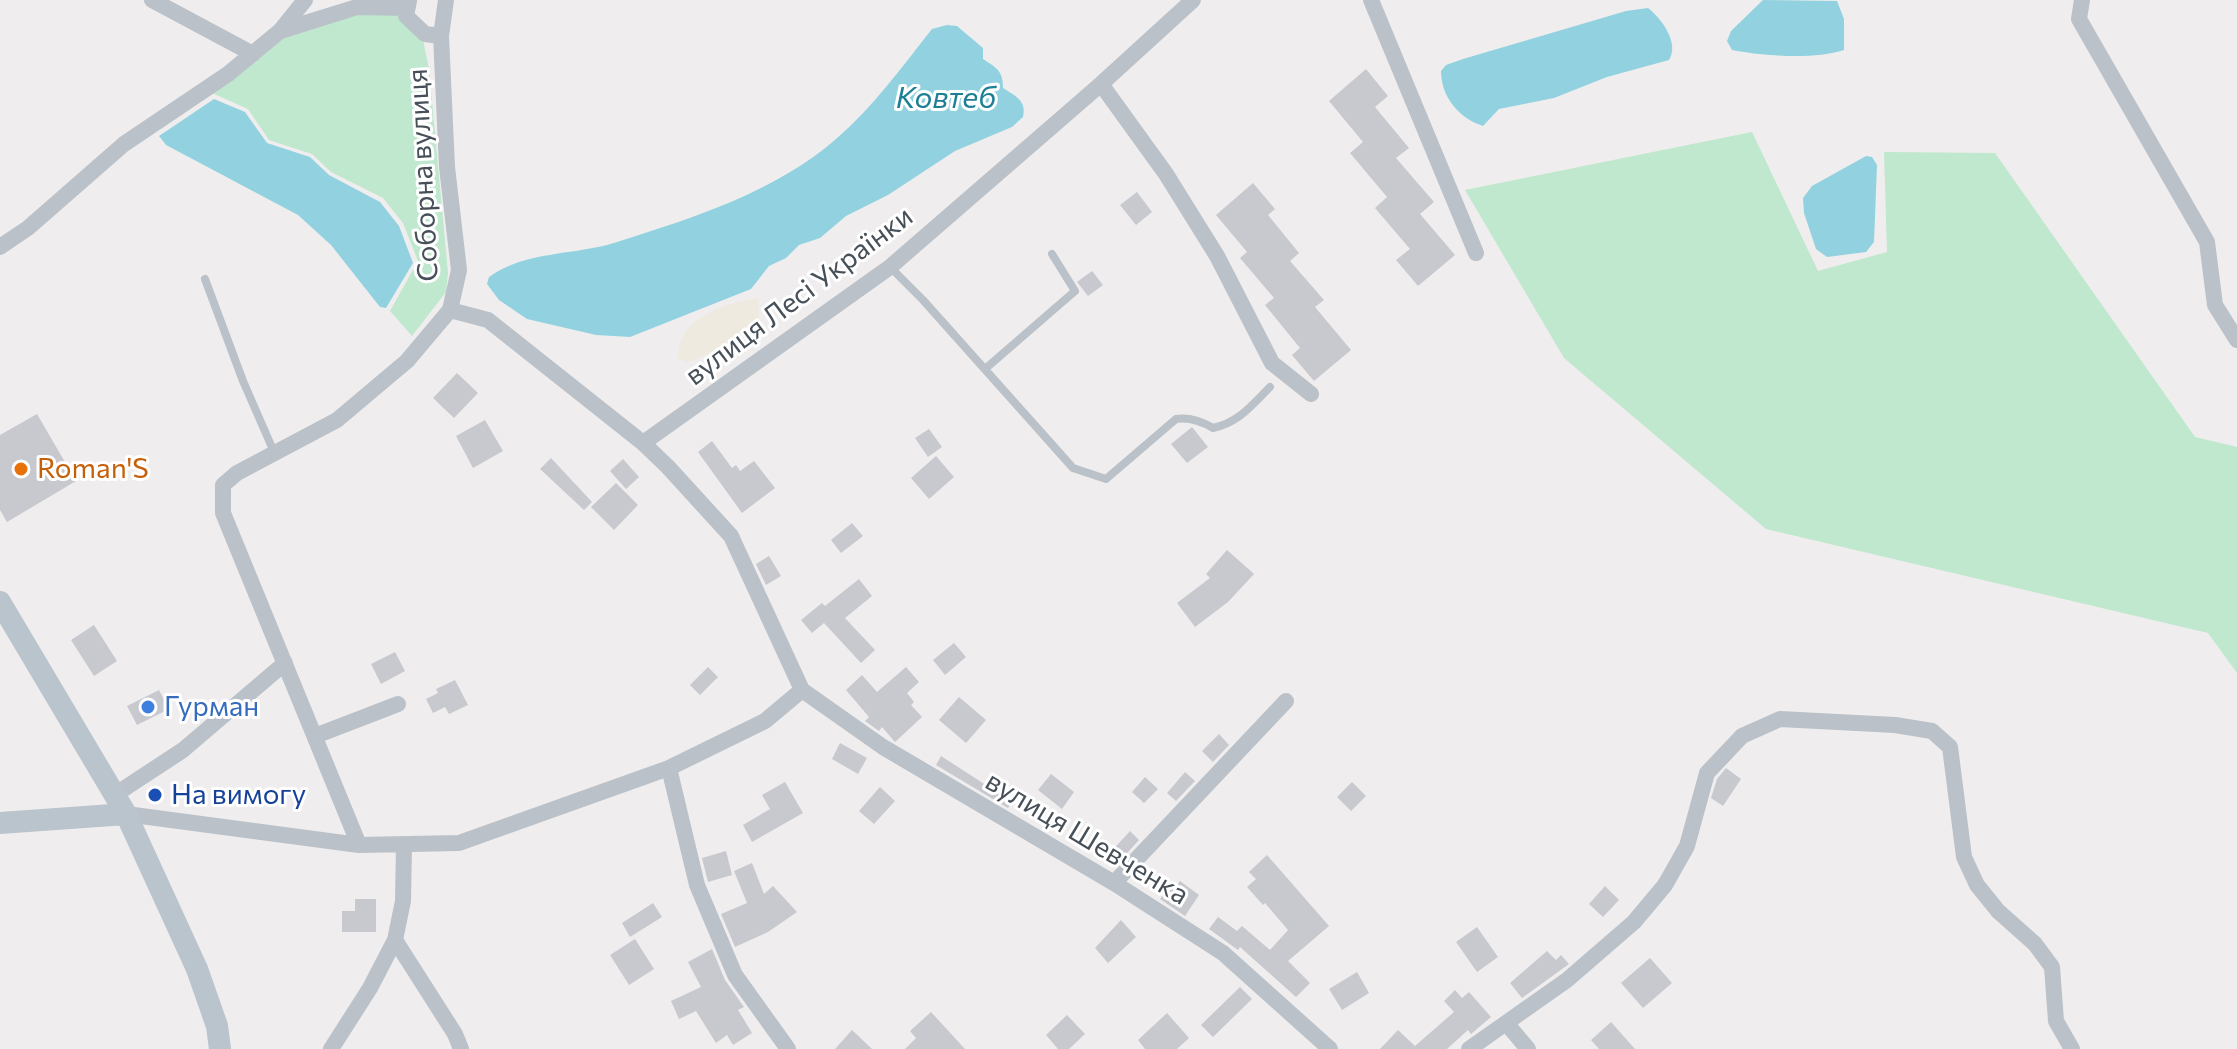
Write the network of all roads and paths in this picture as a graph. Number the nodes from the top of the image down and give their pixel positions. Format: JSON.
{"nodes":[{"id":1,"x":152,"y":0,"type":"edge"},
{"id":2,"x":305,"y":0,"type":"edge"},
{"id":3,"x":446,"y":0,"type":"edge"},
{"id":4,"x":1193,"y":0,"type":"edge"},
{"id":5,"x":1371,"y":0,"type":"edge"},
{"id":6,"x":2082,"y":0,"type":"edge"},
{"id":7,"x":350,"y":3,"type":"edge"},
{"id":8,"x":408,"y":4,"type":"edge"},
{"id":9,"x":280,"y":31,"type":"junction"},
{"id":10,"x":441,"y":36,"type":"junction"},
{"id":11,"x":253,"y":54,"type":"junction"},
{"id":12,"x":1101,"y":84,"type":"junction"},
{"id":13,"x":0,"y":247,"type":"edge"},
{"id":14,"x":1476,"y":253,"type":"dead end"},
{"id":15,"x":1052,"y":254,"type":"dead end"},
{"id":16,"x":890,"y":267,"type":"junction"},
{"id":17,"x":205,"y":279,"type":"dead end"},
{"id":18,"x":450,"y":310,"type":"junction"},
{"id":19,"x":2237,"y":340,"type":"edge"},
{"id":20,"x":985,"y":369,"type":"junction"},
{"id":21,"x":1270,"y":387,"type":"dead end"},
{"id":22,"x":1311,"y":394,"type":"dead end"},
{"id":23,"x":643,"y":443,"type":"junction"},
{"id":24,"x":274,"y":452,"type":"junction"},
{"id":25,"x":0,"y":602,"type":"edge"},
{"id":26,"x":285,"y":663,"type":"junction"},
{"id":27,"x":802,"y":690,"type":"junction"},
{"id":28,"x":1286,"y":701,"type":"dead end"},
{"id":29,"x":398,"y":704,"type":"dead end"},
{"id":30,"x":315,"y":736,"type":"junction"},
{"id":31,"x":669,"y":768,"type":"junction"},
{"id":32,"x":121,"y":804,"type":"junction"},
{"id":33,"x":0,"y":823,"type":"edge"},
{"id":34,"x":404,"y":844,"type":"junction"},
{"id":35,"x":359,"y":845,"type":"junction"},
{"id":36,"x":1114,"y":883,"type":"junction"},
{"id":37,"x":395,"y":940,"type":"junction"},
{"id":38,"x":1506,"y":1023,"type":"junction"},
{"id":39,"x":220,"y":1049,"type":"edge"},
{"id":40,"x":331,"y":1049,"type":"edge"},
{"id":41,"x":461,"y":1049,"type":"edge"},
{"id":42,"x":788,"y":1049,"type":"edge"},
{"id":43,"x":1330,"y":1049,"type":"edge"},
{"id":44,"x":1469,"y":1049,"type":"edge"},
{"id":45,"x":1528,"y":1049,"type":"edge"},
{"id":46,"x":2072,"y":1049,"type":"edge"}],
"edges":[{"from":1,"to":11,"type":"street"},
{"from":2,"to":9,"type":"street"},
{"from":3,"to":10,"type":"street","name":"Соборна вулиця"},
{"from":4,"to":12,"type":"street","name":"вулиця Лесі Українки"},
{"from":5,"to":14,"type":"street"},
{"from":6,"to":19,"type":"street"},
{"from":7,"to":8,"type":"street"},
{"from":7,"to":9,"type":"street"},
{"from":8,"to":10,"type":"street","name":"Соборна вулиця"},
{"from":9,"to":11,"type":"street"},
{"from":10,"to":18,"type":"street","name":"Соборна вулиця"},
{"from":11,"to":13,"type":"street"},
{"from":12,"to":16,"type":"street","name":"вулиця Лесі Українки"},
{"from":12,"to":22,"type":"street"},
{"from":15,"to":20,"type":"lane"},
{"from":16,"to":20,"type":"lane"},
{"from":16,"to":23,"type":"street","name":"вулиця Лесі Українки"},
{"from":17,"to":24,"type":"lane"},
{"from":18,"to":23,"type":"street"},
{"from":18,"to":24,"type":"street"},
{"from":20,"to":21,"type":"lane"},
{"from":23,"to":27,"type":"street"},
{"from":24,"to":26,"type":"street"},
{"from":25,"to":32,"type":"street"},
{"from":26,"to":30,"type":"street"},
{"from":26,"to":32,"type":"street"},
{"from":27,"to":31,"type":"street"},
{"from":27,"to":36,"type":"street","name":"вулиця Шевченка"},
{"from":28,"to":36,"type":"street"},
{"from":29,"to":30,"type":"street"},
{"from":30,"to":35,"type":"street"},
{"from":31,"to":34,"type":"street"},
{"from":31,"to":42,"type":"street"},
{"from":32,"to":33,"type":"street"},
{"from":32,"to":35,"type":"street"},
{"from":32,"to":39,"type":"street"},
{"from":34,"to":35,"type":"street"},
{"from":34,"to":37,"type":"street"},
{"from":36,"to":43,"type":"street","name":"вулиця Шевченка"},
{"from":37,"to":40,"type":"street"},
{"from":37,"to":41,"type":"street"},
{"from":38,"to":44,"type":"street"},
{"from":38,"to":45,"type":"street"},
{"from":38,"to":46,"type":"street"}]}
